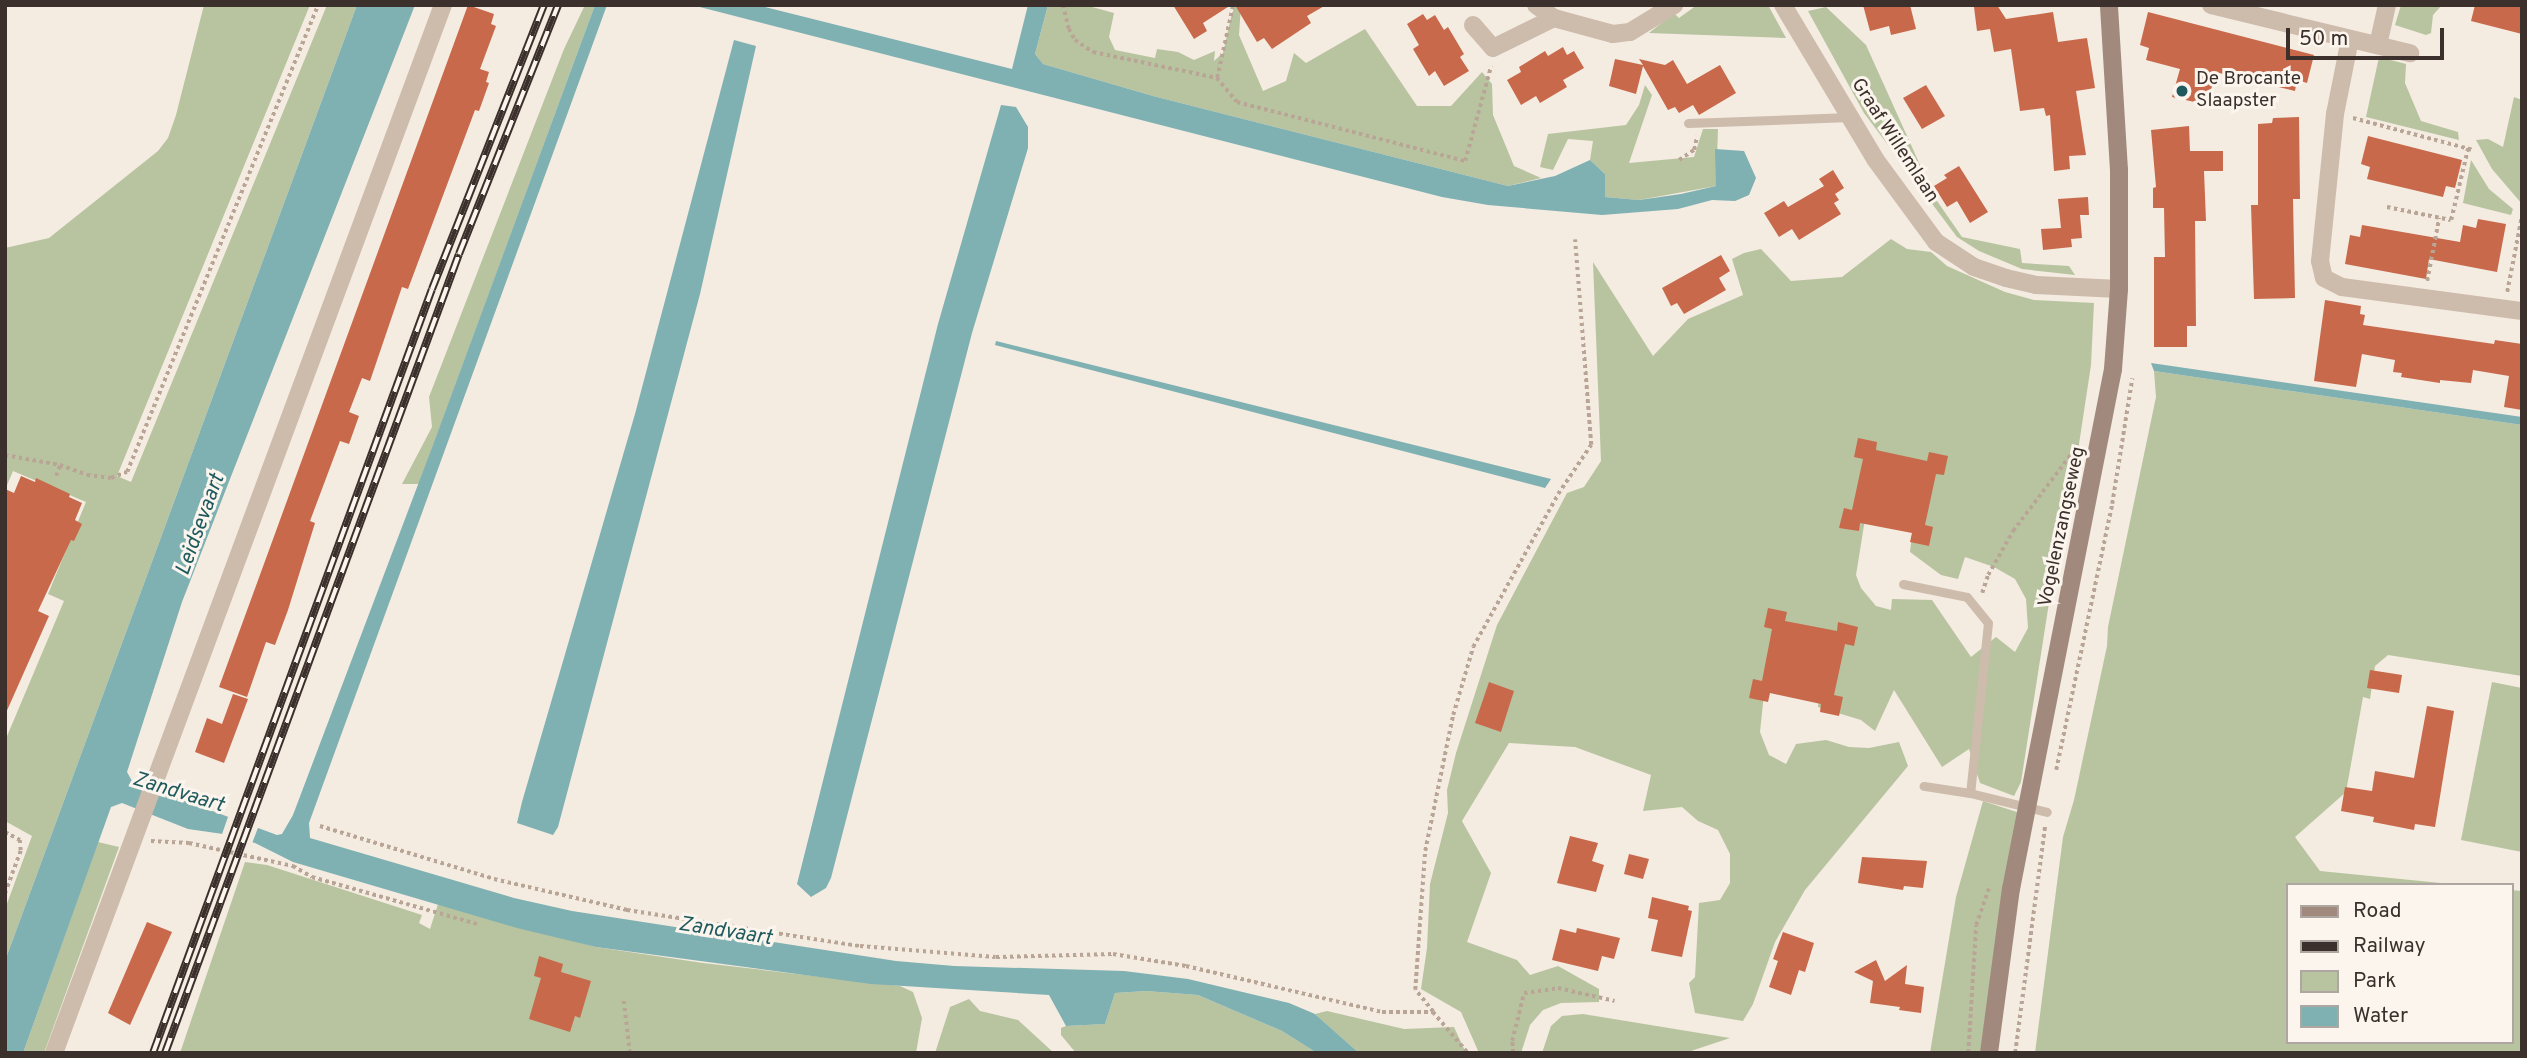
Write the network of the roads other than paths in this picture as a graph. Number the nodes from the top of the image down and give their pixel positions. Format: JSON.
{"nodes":[{"id":1,"x":443,"y":5,"type":"edge"},
{"id":2,"x":1536,"y":5,"type":"edge"},
{"id":3,"x":1674,"y":5,"type":"edge"},
{"id":4,"x":1783,"y":5,"type":"edge"},
{"id":5,"x":2109,"y":5,"type":"edge"},
{"id":6,"x":2211,"y":5,"type":"edge"},
{"id":7,"x":2387,"y":5,"type":"edge"},
{"id":8,"x":2252,"y":10,"type":"edge"},
{"id":9,"x":1554,"y":18,"type":"junction"},
{"id":10,"x":1472,"y":25,"type":"dead end"},
{"id":11,"x":2350,"y":39,"type":"junction"},
{"id":12,"x":2378,"y":45,"type":"junction"},
{"id":13,"x":2410,"y":53,"type":"dead end"},
{"id":14,"x":1852,"y":117,"type":"junction"},
{"id":15,"x":1691,"y":122,"type":"road end"},
{"id":16,"x":2119,"y":289,"type":"junction"},
{"id":17,"x":2513,"y":310,"type":"edge"},
{"id":18,"x":1903,"y":584,"type":"dead end"},
{"id":19,"x":1924,"y":786,"type":"dead end"},
{"id":20,"x":1970,"y":793,"type":"junction"},
{"id":21,"x":2026,"y":807,"type":"junction"},
{"id":22,"x":2047,"y":812,"type":"road end"},
{"id":23,"x":54,"y":1053,"type":"edge"},
{"id":24,"x":1989,"y":1053,"type":"edge"}],
"edges":[{"from":1,"to":23,"type":"street"},
{"from":2,"to":9,"type":"street"},
{"from":3,"to":9,"type":"street"},
{"from":4,"to":14,"type":"street","name":"Graaf Willemlaan"},
{"from":5,"to":16,"type":"main road","name":"Vogelenzangseweg"},
{"from":6,"to":8,"type":"street"},
{"from":7,"to":12,"type":"street"},
{"from":8,"to":11,"type":"street"},
{"from":9,"to":10,"type":"street"},
{"from":11,"to":12,"type":"street"},
{"from":11,"to":17,"type":"street"},
{"from":12,"to":13,"type":"street"},
{"from":14,"to":15,"type":"lane"},
{"from":14,"to":16,"type":"street","name":"Graaf Willemlaan"},
{"from":16,"to":21,"type":"main road","name":"Vogelenzangseweg"},
{"from":18,"to":20,"type":"lane"},
{"from":19,"to":20,"type":"lane"},
{"from":20,"to":21,"type":"lane"},
{"from":21,"to":22,"type":"lane"},
{"from":21,"to":24,"type":"main road","name":"Vogelenzangseweg"}]}
